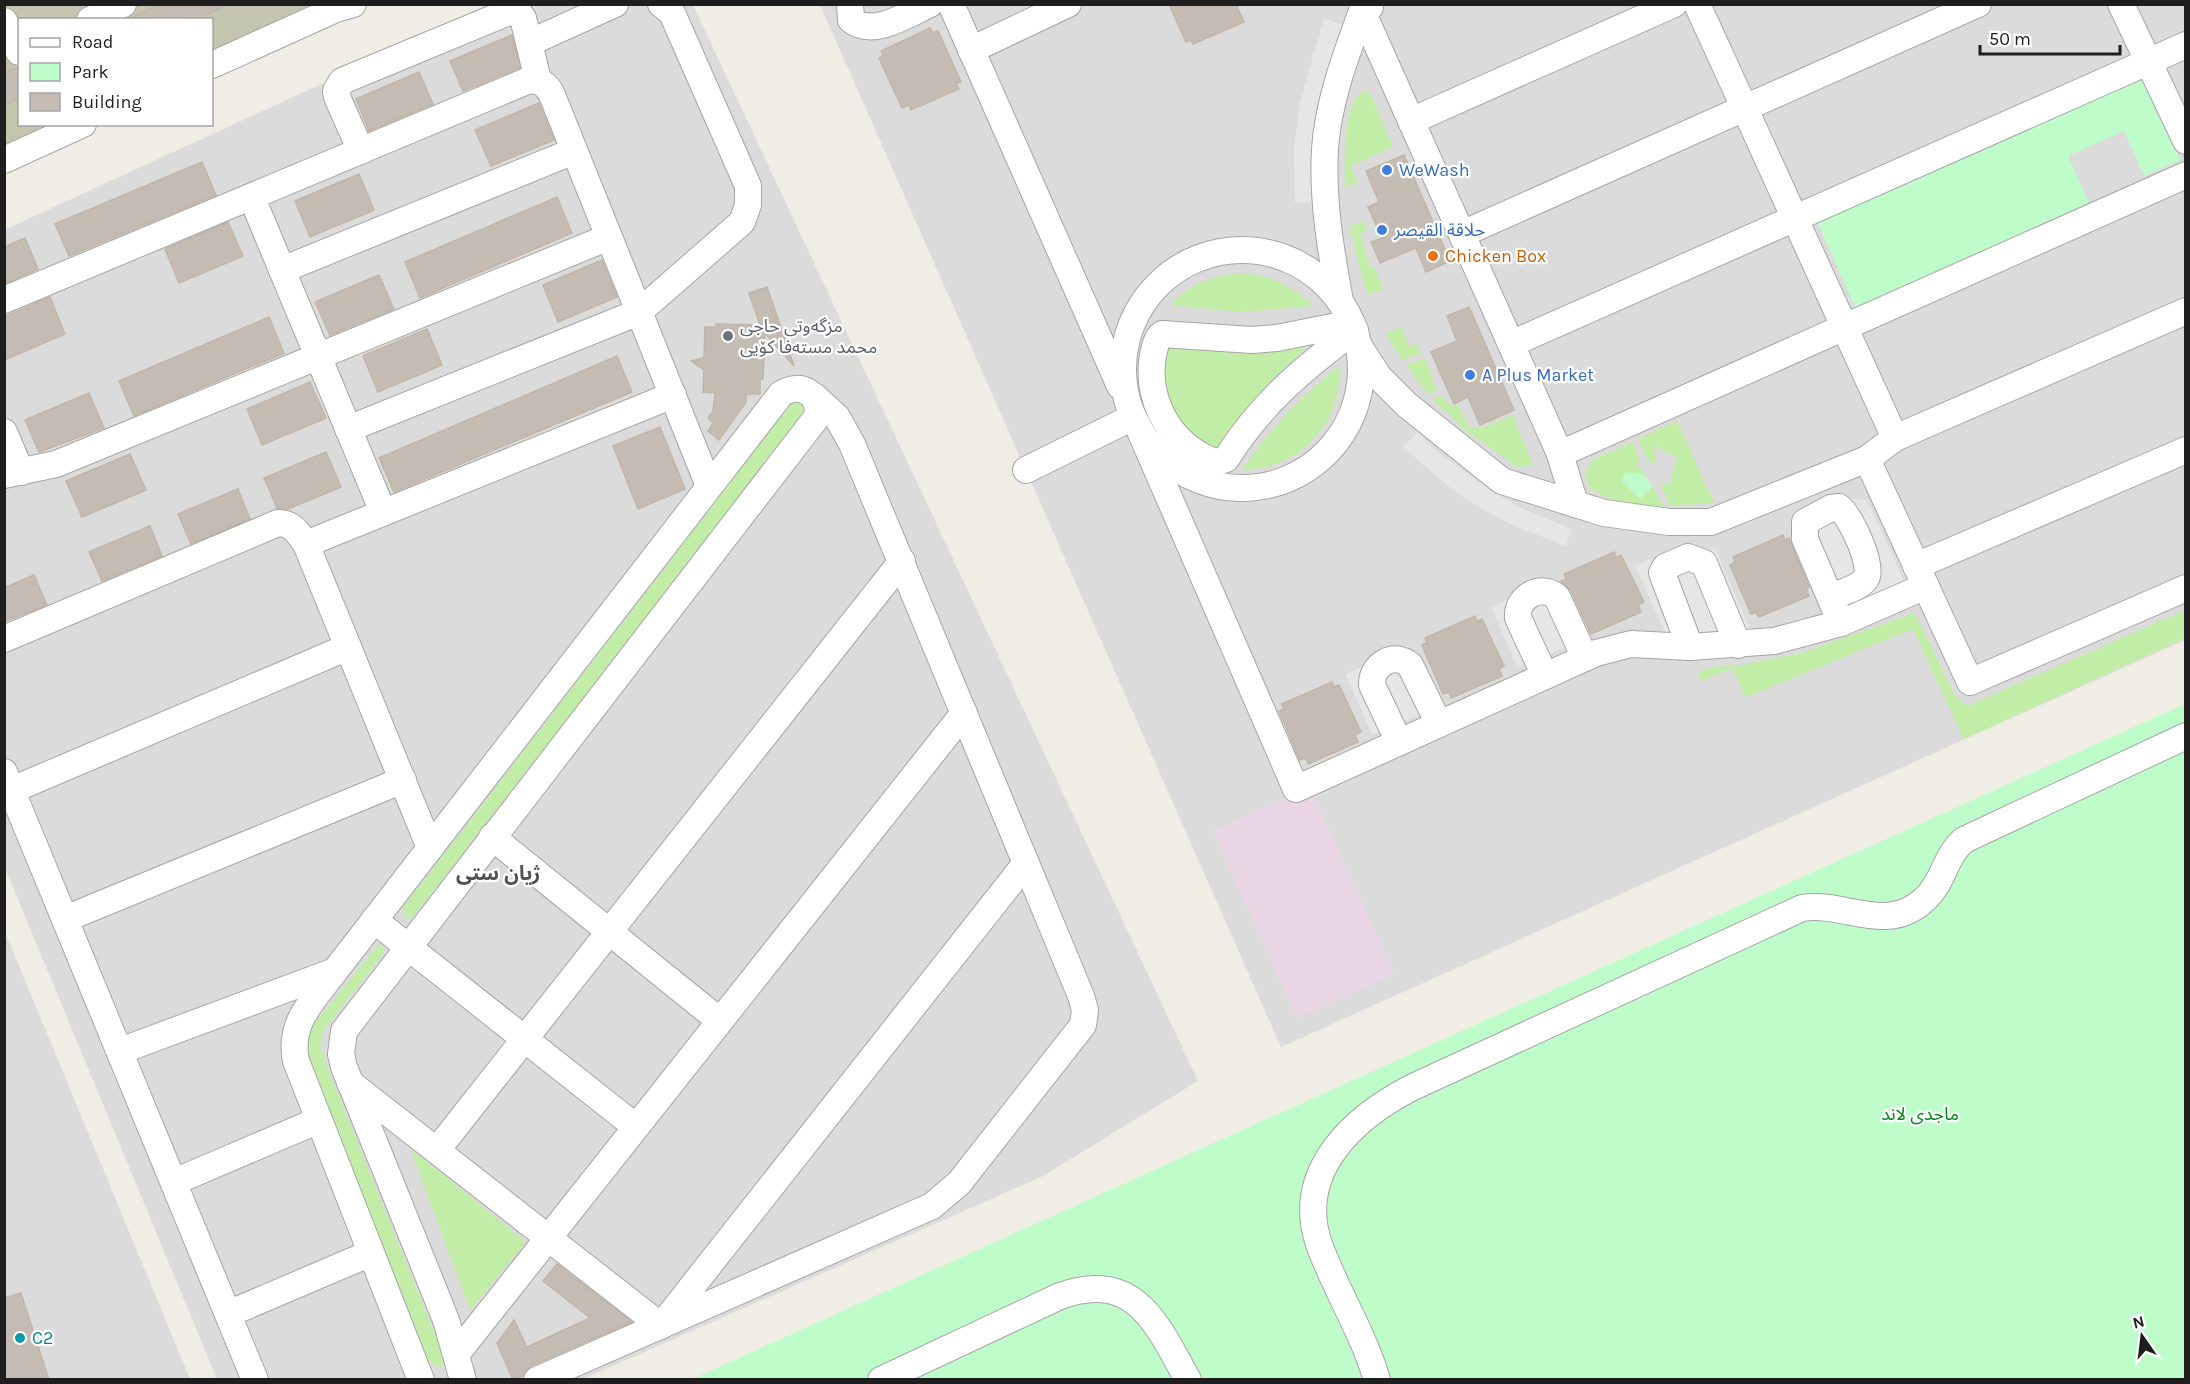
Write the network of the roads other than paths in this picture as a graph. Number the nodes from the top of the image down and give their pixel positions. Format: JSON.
{"nodes":[{"id":1,"x":123,"y":4,"type":"edge"},
{"id":2,"x":615,"y":4,"type":"edge"},
{"id":3,"x":661,"y":4,"type":"edge"},
{"id":4,"x":850,"y":4,"type":"edge"},
{"id":5,"x":930,"y":4,"type":"edge"},
{"id":6,"x":951,"y":4,"type":"edge"},
{"id":7,"x":1068,"y":4,"type":"edge"},
{"id":8,"x":1674,"y":4,"type":"edge"},
{"id":9,"x":1697,"y":4,"type":"edge"},
{"id":10,"x":1978,"y":4,"type":"edge"},
{"id":11,"x":2121,"y":4,"type":"edge"},
{"id":12,"x":344,"y":6,"type":"edge"},
{"id":13,"x":1368,"y":8,"type":"edge"},
{"id":14,"x":94,"y":18,"type":"edge"},
{"id":15,"x":4,"y":21,"type":"edge"},
{"id":16,"x":529,"y":43,"type":"junction"},
{"id":17,"x":2186,"y":45,"type":"edge"},
{"id":18,"x":18,"y":50,"type":"edge"},
{"id":19,"x":971,"y":50,"type":"junction"},
{"id":20,"x":2148,"y":61,"type":"junction"},
{"id":21,"x":213,"y":65,"type":"edge"},
{"id":22,"x":538,"y":81,"type":"junction"},
{"id":23,"x":1745,"y":108,"type":"junction"},
{"id":24,"x":1411,"y":121,"type":"junction"},
{"id":25,"x":79,"y":126,"type":"edge"},
{"id":26,"x":2186,"y":141,"type":"edge"},
{"id":27,"x":362,"y":151,"type":"junction"},
{"id":28,"x":574,"y":151,"type":"junction"},
{"id":29,"x":4,"y":160,"type":"edge"},
{"id":30,"x":2186,"y":175,"type":"edge"},
{"id":31,"x":252,"y":198,"type":"junction"},
{"id":32,"x":1795,"y":218,"type":"junction"},
{"id":33,"x":1462,"y":234,"type":"junction"},
{"id":34,"x":609,"y":237,"type":"junction"},
{"id":35,"x":1329,"y":239,"type":"junction"},
{"id":36,"x":1297,"y":264,"type":"junction"},
{"id":37,"x":282,"y":270,"type":"junction"},
{"id":38,"x":4,"y":300,"type":"edge"},
{"id":39,"x":2186,"y":311,"type":"edge"},
{"id":40,"x":639,"y":312,"type":"junction"},
{"id":41,"x":1351,"y":325,"type":"junction"},
{"id":42,"x":1845,"y":327,"type":"junction"},
{"id":43,"x":1511,"y":344,"type":"junction"},
{"id":44,"x":317,"y":355,"type":"junction"},
{"id":45,"x":1394,"y":391,"type":"junction"},
{"id":46,"x":673,"y":395,"type":"junction"},
{"id":47,"x":814,"y":396,"type":"junction"},
{"id":48,"x":1357,"y":400,"type":"junction"},
{"id":49,"x":1133,"y":417,"type":"junction"},
{"id":50,"x":348,"y":429,"type":"junction"},
{"id":51,"x":4,"y":432,"type":"edge"},
{"id":52,"x":1895,"y":438,"type":"junction"},
{"id":53,"x":2186,"y":450,"type":"edge"},
{"id":54,"x":1560,"y":454,"type":"junction"},
{"id":55,"x":1867,"y":459,"type":"junction"},
{"id":56,"x":1026,"y":470,"type":"dead end"},
{"id":57,"x":13,"y":474,"type":"edge"},
{"id":58,"x":710,"y":486,"type":"junction"},
{"id":59,"x":1575,"y":504,"type":"junction"},
{"id":60,"x":383,"y":512,"type":"junction"},
{"id":61,"x":306,"y":544,"type":"junction"},
{"id":62,"x":902,"y":561,"type":"junction"},
{"id":63,"x":1921,"y":576,"type":"junction"},
{"id":64,"x":2186,"y":588,"type":"edge"},
{"id":65,"x":1830,"y":597,"type":"dead end"},
{"id":66,"x":1841,"y":624,"type":"junction"},
{"id":67,"x":4,"y":639,"type":"edge"},
{"id":68,"x":1738,"y":645,"type":"junction"},
{"id":69,"x":348,"y":647,"type":"junction"},
{"id":70,"x":1690,"y":647,"type":"junction"},
{"id":71,"x":1585,"y":658,"type":"junction"},
{"id":72,"x":1545,"y":676,"type":"junction"},
{"id":73,"x":964,"y":713,"type":"junction"},
{"id":74,"x":1438,"y":724,"type":"junction"},
{"id":75,"x":2186,"y":736,"type":"edge"},
{"id":76,"x":1399,"y":742,"type":"junction"},
{"id":77,"x":403,"y":780,"type":"junction"},
{"id":78,"x":8,"y":781,"type":"edge"},
{"id":79,"x":492,"y":837,"type":"junction"},
{"id":80,"x":430,"y":848,"type":"junction"},
{"id":81,"x":1026,"y":863,"type":"junction"},
{"id":82,"x":65,"y":919,"type":"junction"},
{"id":83,"x":374,"y":920,"type":"junction"},
{"id":84,"x":609,"y":931,"type":"junction"},
{"id":85,"x":407,"y":946,"type":"junction"},
{"id":86,"x":335,"y":971,"type":"junction"},
{"id":87,"x":720,"y":1021,"type":"junction"},
{"id":88,"x":525,"y":1039,"type":"junction"},
{"id":89,"x":120,"y":1051,"type":"junction"},
{"id":90,"x":350,"y":1083,"type":"junction"},
{"id":91,"x":319,"y":1120,"type":"junction"},
{"id":92,"x":636,"y":1126,"type":"junction"},
{"id":93,"x":437,"y":1150,"type":"junction"},
{"id":94,"x":174,"y":1182,"type":"junction"},
{"id":95,"x":548,"y":1238,"type":"junction"},
{"id":96,"x":371,"y":1253,"type":"junction"},
{"id":97,"x":228,"y":1314,"type":"junction"},
{"id":98,"x":661,"y":1326,"type":"junction"},
{"id":99,"x":456,"y":1371,"type":"edge"},
{"id":100,"x":255,"y":1380,"type":"edge"},
{"id":101,"x":421,"y":1380,"type":"edge"},
{"id":102,"x":537,"y":1380,"type":"edge"},
{"id":103,"x":881,"y":1380,"type":"edge"},
{"id":104,"x":1188,"y":1380,"type":"edge"},
{"id":105,"x":1377,"y":1380,"type":"edge"}],
"edges":[{"from":1,"to":14,"type":"street"},
{"from":2,"to":16,"type":"street"},
{"from":3,"to":40,"type":"street"},
{"from":4,"to":5,"type":"street"},
{"from":6,"to":19,"type":"street"},
{"from":7,"to":19,"type":"street"},
{"from":8,"to":24,"type":"street"},
{"from":9,"to":23,"type":"street"},
{"from":10,"to":23,"type":"street"},
{"from":11,"to":20,"type":"street"},
{"from":12,"to":21,"type":"street"},
{"from":13,"to":24,"type":"street"},
{"from":13,"to":35,"type":"street"},
{"from":15,"to":18,"type":"street"},
{"from":16,"to":22,"type":"street"},
{"from":16,"to":27,"type":"street"},
{"from":17,"to":20,"type":"street"},
{"from":19,"to":49,"type":"street"},
{"from":20,"to":26,"type":"street"},
{"from":20,"to":32,"type":"street"},
{"from":22,"to":27,"type":"street"},
{"from":22,"to":28,"type":"street"},
{"from":23,"to":32,"type":"street"},
{"from":23,"to":33,"type":"street"},
{"from":24,"to":33,"type":"street"},
{"from":25,"to":29,"type":"street"},
{"from":27,"to":31,"type":"street"},
{"from":28,"to":34,"type":"street"},
{"from":28,"to":37,"type":"street"},
{"from":30,"to":42,"type":"street"},
{"from":31,"to":37,"type":"street"},
{"from":31,"to":38,"type":"street"},
{"from":32,"to":42,"type":"street"},
{"from":32,"to":43,"type":"street"},
{"from":33,"to":43,"type":"street"},
{"from":34,"to":40,"type":"street"},
{"from":34,"to":44,"type":"street"},
{"from":35,"to":36,"type":"street"},
{"from":35,"to":41,"type":"street"},
{"from":36,"to":41,"type":"street"},
{"from":36,"to":49,"type":"street"},
{"from":37,"to":44,"type":"street"},
{"from":39,"to":52,"type":"street"},
{"from":40,"to":46,"type":"street"},
{"from":40,"to":50,"type":"street"},
{"from":41,"to":41,"type":"street"},
{"from":41,"to":45,"type":"street"},
{"from":41,"to":48,"type":"street"},
{"from":42,"to":52,"type":"street"},
{"from":42,"to":54,"type":"street"},
{"from":43,"to":54,"type":"street"},
{"from":44,"to":50,"type":"street"},
{"from":44,"to":57,"type":"street"},
{"from":45,"to":48,"type":"street"},
{"from":45,"to":59,"type":"street"},
{"from":46,"to":58,"type":"street"},
{"from":46,"to":60,"type":"street"},
{"from":47,"to":58,"type":"street"},
{"from":47,"to":62,"type":"street"},
{"from":47,"to":79,"type":"street"},
{"from":48,"to":49,"type":"street"},
{"from":49,"to":56,"type":"street"},
{"from":49,"to":76,"type":"street"},
{"from":50,"to":60,"type":"street"},
{"from":51,"to":57,"type":"street"},
{"from":52,"to":55,"type":"street"},
{"from":53,"to":63,"type":"street"},
{"from":54,"to":59,"type":"street"},
{"from":55,"to":59,"type":"street"},
{"from":55,"to":63,"type":"street"},
{"from":58,"to":80,"type":"street"},
{"from":60,"to":61,"type":"street"},
{"from":61,"to":67,"type":"street"},
{"from":61,"to":69,"type":"street"},
{"from":62,"to":73,"type":"street"},
{"from":62,"to":84,"type":"street"},
{"from":63,"to":64,"type":"street"},
{"from":63,"to":66,"type":"street"},
{"from":65,"to":66,"type":"street"},
{"from":66,"to":68,"type":"street"},
{"from":68,"to":70,"type":"street"},
{"from":68,"to":70,"type":"street"},
{"from":69,"to":77,"type":"street"},
{"from":69,"to":78,"type":"street"},
{"from":70,"to":71,"type":"street"},
{"from":71,"to":72,"type":"street"},
{"from":71,"to":72,"type":"street"},
{"from":72,"to":74,"type":"street"},
{"from":73,"to":81,"type":"street"},
{"from":73,"to":87,"type":"street"},
{"from":74,"to":76,"type":"street"},
{"from":74,"to":76,"type":"street"},
{"from":75,"to":105,"type":"street"},
{"from":77,"to":80,"type":"street"},
{"from":77,"to":82,"type":"street"},
{"from":78,"to":82,"type":"street"},
{"from":79,"to":84,"type":"street"},
{"from":79,"to":85,"type":"street"},
{"from":80,"to":83,"type":"street"},
{"from":81,"to":98,"type":"street"},
{"from":81,"to":98,"type":"street"},
{"from":82,"to":89,"type":"street"},
{"from":83,"to":85,"type":"street"},
{"from":83,"to":86,"type":"street"},
{"from":84,"to":87,"type":"street"},
{"from":84,"to":88,"type":"street"},
{"from":85,"to":88,"type":"street"},
{"from":85,"to":90,"type":"street"},
{"from":86,"to":89,"type":"street"},
{"from":86,"to":91,"type":"street"},
{"from":87,"to":92,"type":"street"},
{"from":88,"to":92,"type":"street"},
{"from":88,"to":93,"type":"street"},
{"from":89,"to":94,"type":"street"},
{"from":90,"to":93,"type":"street"},
{"from":90,"to":99,"type":"street"},
{"from":91,"to":94,"type":"street"},
{"from":91,"to":96,"type":"street"},
{"from":92,"to":95,"type":"street"},
{"from":93,"to":95,"type":"street"},
{"from":94,"to":97,"type":"street"},
{"from":95,"to":98,"type":"street"},
{"from":95,"to":99,"type":"street"},
{"from":96,"to":97,"type":"street"},
{"from":96,"to":101,"type":"street"},
{"from":97,"to":100,"type":"street"},
{"from":98,"to":102,"type":"street"},
{"from":103,"to":104,"type":"street"}]}
